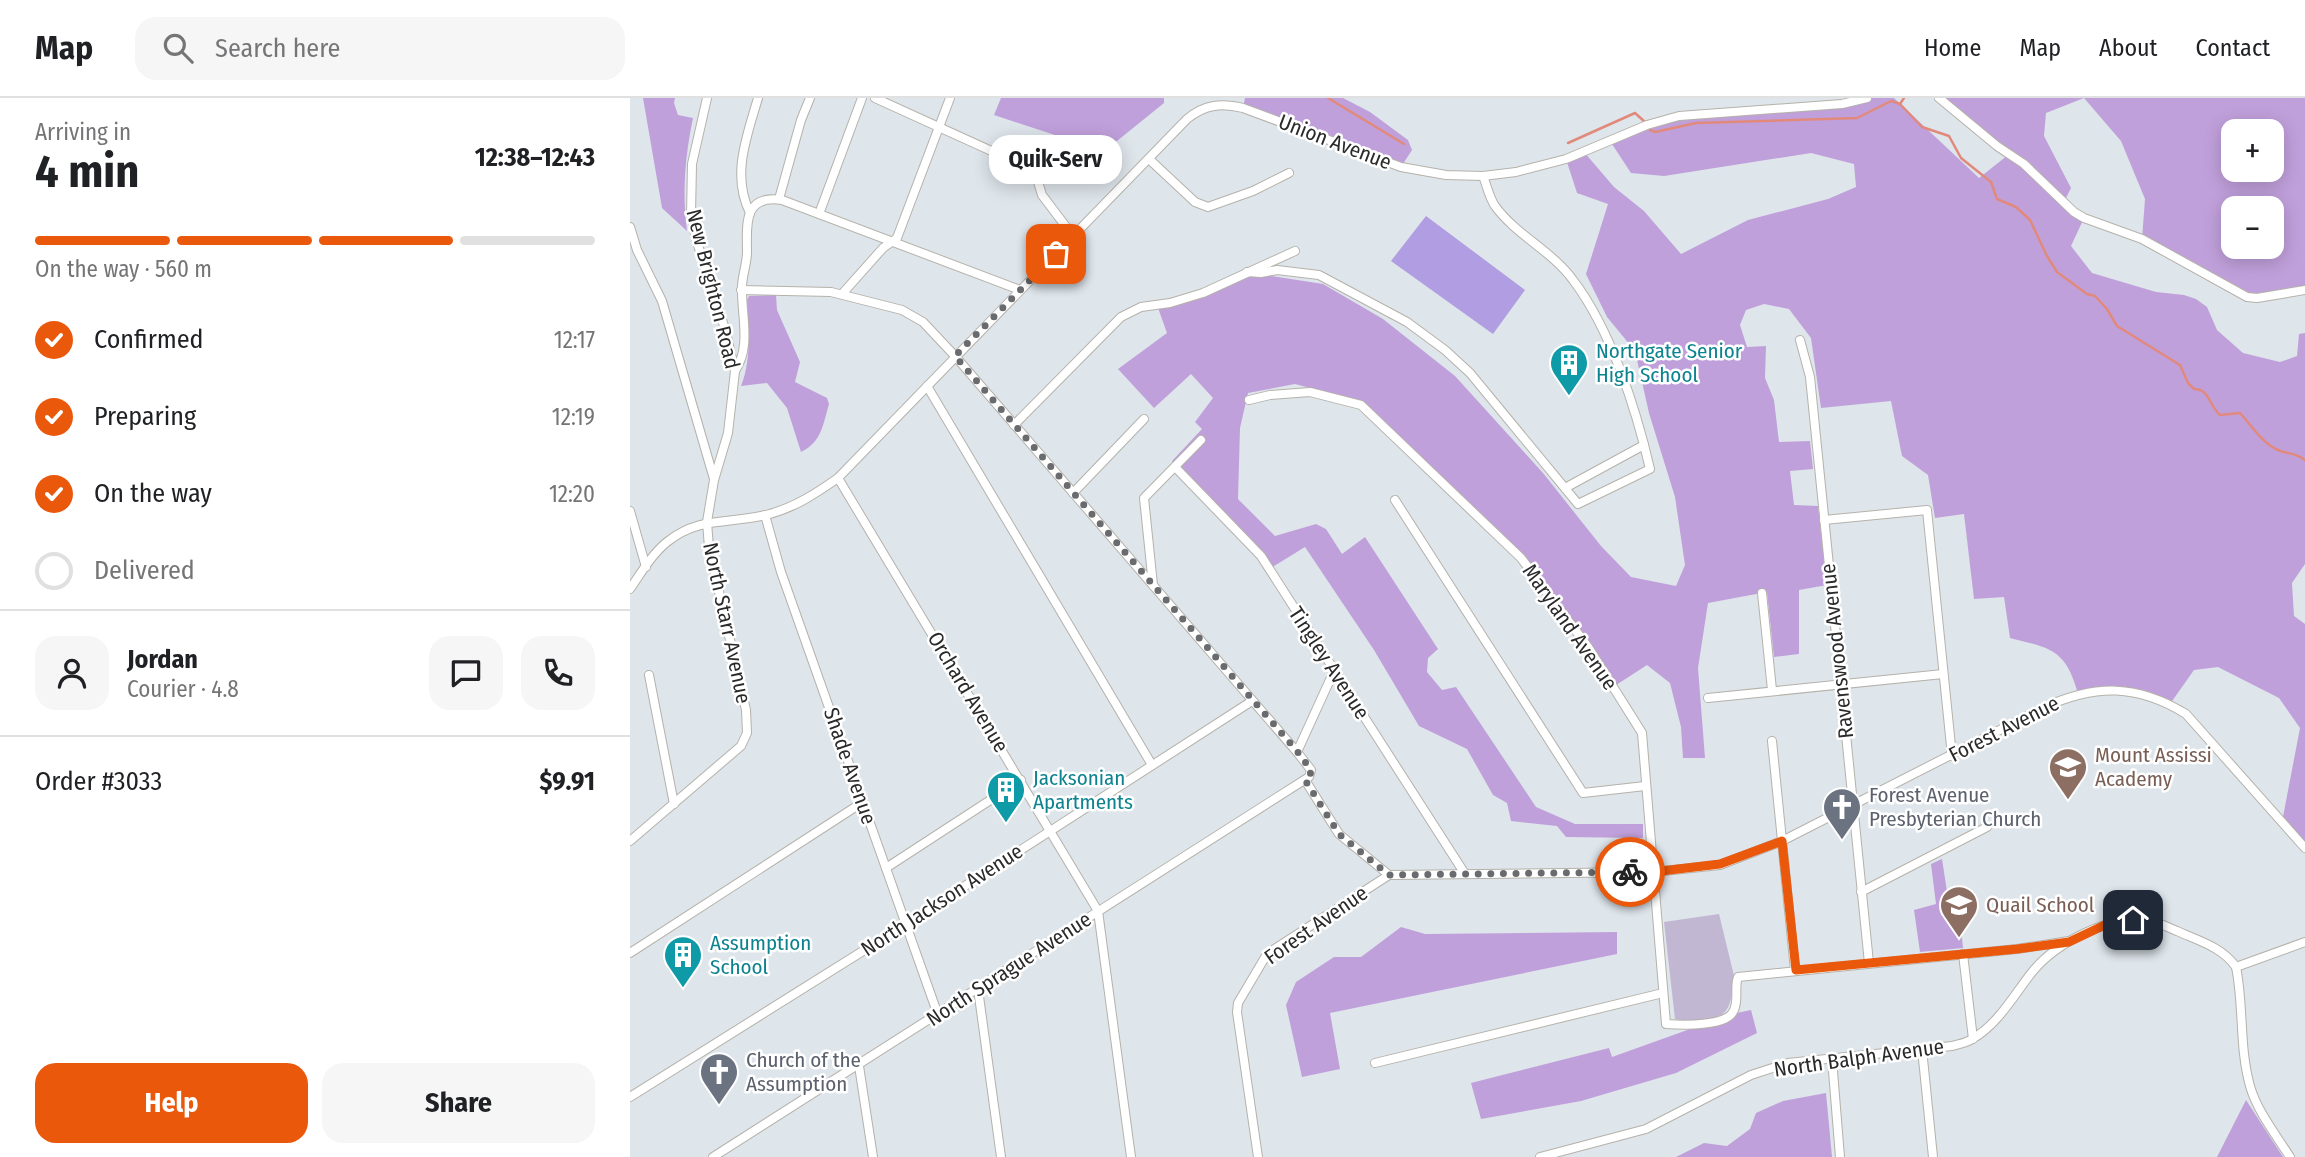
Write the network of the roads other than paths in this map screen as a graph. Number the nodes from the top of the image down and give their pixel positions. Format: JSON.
{"nodes":[{"id":1,"x":707,"y":98,"type":"edge"},
{"id":2,"x":758,"y":98,"type":"edge"},
{"id":3,"x":810,"y":98,"type":"edge"},
{"id":4,"x":862,"y":98,"type":"edge"},
{"id":5,"x":875,"y":98,"type":"edge"},
{"id":6,"x":950,"y":98,"type":"edge"},
{"id":7,"x":1867,"y":98,"type":"edge"},
{"id":8,"x":1939,"y":98,"type":"edge"},
{"id":9,"x":1841,"y":101,"type":"edge"},
{"id":10,"x":939,"y":127,"type":"junction"},
{"id":11,"x":1149,"y":159,"type":"junction"},
{"id":12,"x":1289,"y":173,"type":"dead end"},
{"id":13,"x":1483,"y":176,"type":"junction"},
{"id":14,"x":779,"y":200,"type":"junction"},
{"id":15,"x":750,"y":213,"type":"junction"},
{"id":16,"x":818,"y":214,"type":"junction"},
{"id":17,"x":630,"y":227,"type":"edge"},
{"id":18,"x":1073,"y":236,"type":"junction"},
{"id":19,"x":894,"y":241,"type":"junction"},
{"id":20,"x":633,"y":251,"type":"edge"},
{"id":21,"x":1295,"y":251,"type":"dead end"},
{"id":22,"x":1247,"y":272,"type":"junction"},
{"id":23,"x":741,"y":290,"type":"junction"},
{"id":24,"x":1020,"y":290,"type":"junction"},
{"id":25,"x":2305,"y":290,"type":"edge"},
{"id":26,"x":842,"y":294,"type":"junction"},
{"id":27,"x":1801,"y":340,"type":"dead end"},
{"id":28,"x":955,"y":356,"type":"junction"},
{"id":29,"x":735,"y":371,"type":"junction"},
{"id":30,"x":927,"y":386,"type":"junction"},
{"id":31,"x":1249,"y":400,"type":"dead end"},
{"id":32,"x":1144,"y":419,"type":"dead end"},
{"id":33,"x":1014,"y":425,"type":"junction"},
{"id":34,"x":1201,"y":440,"type":"dead end"},
{"id":35,"x":1644,"y":445,"type":"junction"},
{"id":36,"x":1175,"y":467,"type":"junction"},
{"id":37,"x":838,"y":478,"type":"junction"},
{"id":38,"x":714,"y":480,"type":"junction"},
{"id":39,"x":1565,"y":488,"type":"junction"},
{"id":40,"x":1073,"y":493,"type":"junction"},
{"id":41,"x":1395,"y":500,"type":"dead end"},
{"id":42,"x":630,"y":511,"type":"edge"},
{"id":43,"x":765,"y":515,"type":"junction"},
{"id":44,"x":1824,"y":520,"type":"junction"},
{"id":45,"x":707,"y":522,"type":"junction"},
{"id":46,"x":646,"y":567,"type":"junction"},
{"id":47,"x":1153,"y":585,"type":"junction"},
{"id":48,"x":630,"y":589,"type":"edge"},
{"id":49,"x":1762,"y":593,"type":"dead end"},
{"id":50,"x":1334,"y":671,"type":"junction"},
{"id":51,"x":1943,"y":674,"type":"junction"},
{"id":52,"x":649,"y":675,"type":"dead end"},
{"id":53,"x":1841,"y":683,"type":"junction"},
{"id":54,"x":1772,"y":690,"type":"junction"},
{"id":55,"x":1707,"y":698,"type":"dead end"},
{"id":56,"x":1252,"y":701,"type":"junction"},
{"id":57,"x":1772,"y":741,"type":"dead end"},
{"id":58,"x":1297,"y":751,"type":"junction"},
{"id":59,"x":1952,"y":756,"type":"junction"},
{"id":60,"x":1152,"y":765,"type":"junction"},
{"id":61,"x":1021,"y":780,"type":"junction"},
{"id":62,"x":1305,"y":780,"type":"junction"},
{"id":63,"x":1645,"y":786,"type":"junction"},
{"id":64,"x":863,"y":802,"type":"junction"},
{"id":65,"x":674,"y":804,"type":"junction"},
{"id":66,"x":1853,"y":806,"type":"junction"},
{"id":67,"x":1987,"y":827,"type":"dead end"},
{"id":68,"x":1051,"y":830,"type":"junction"},
{"id":69,"x":630,"y":841,"type":"edge"},
{"id":70,"x":1782,"y":841,"type":"junction"},
{"id":71,"x":2305,"y":848,"type":"edge"},
{"id":72,"x":886,"y":868,"type":"junction"},
{"id":73,"x":1653,"y":872,"type":"junction"},
{"id":74,"x":1465,"y":874,"type":"junction"},
{"id":75,"x":1389,"y":875,"type":"junction"},
{"id":76,"x":1861,"y":892,"type":"junction"},
{"id":77,"x":1098,"y":911,"type":"junction"},
{"id":78,"x":906,"y":924,"type":"junction"},
{"id":79,"x":2069,"y":942,"type":"junction"},
{"id":80,"x":2305,"y":942,"type":"edge"},
{"id":81,"x":630,"y":953,"type":"edge"},
{"id":82,"x":1963,"y":954,"type":"junction"},
{"id":83,"x":1869,"y":963,"type":"junction"},
{"id":84,"x":2236,"y":967,"type":"junction"},
{"id":85,"x":1796,"y":970,"type":"junction"},
{"id":86,"x":978,"y":989,"type":"junction"},
{"id":87,"x":1663,"y":993,"type":"junction"},
{"id":88,"x":938,"y":1015,"type":"junction"},
{"id":89,"x":1973,"y":1039,"type":"junction"},
{"id":90,"x":1922,"y":1049,"type":"junction"},
{"id":91,"x":1832,"y":1059,"type":"junction"},
{"id":92,"x":1374,"y":1063,"type":"dead end"},
{"id":93,"x":859,"y":1066,"type":"junction"},
{"id":94,"x":630,"y":1097,"type":"edge"},
{"id":95,"x":713,"y":1157,"type":"edge"},
{"id":96,"x":873,"y":1157,"type":"edge"},
{"id":97,"x":1001,"y":1157,"type":"edge"},
{"id":98,"x":1131,"y":1157,"type":"edge"},
{"id":99,"x":1258,"y":1157,"type":"edge"},
{"id":100,"x":1540,"y":1157,"type":"edge"},
{"id":101,"x":1840,"y":1157,"type":"edge"},
{"id":102,"x":1933,"y":1157,"type":"edge"},
{"id":103,"x":2290,"y":1157,"type":"edge"}],
"edges":[{"from":1,"to":29,"type":"street","name":"New Brighton Road"},
{"from":2,"to":15,"type":"street"},
{"from":3,"to":14,"type":"street"},
{"from":4,"to":16,"type":"street"},
{"from":5,"to":10,"type":"street"},
{"from":6,"to":10,"type":"street"},
{"from":7,"to":9,"type":"street","name":"Union Avenue"},
{"from":8,"to":25,"type":"street"},
{"from":9,"to":13,"type":"street","name":"Union Avenue"},
{"from":10,"to":18,"type":"street"},
{"from":10,"to":19,"type":"street"},
{"from":11,"to":12,"type":"street"},
{"from":11,"to":13,"type":"street","name":"Union Avenue"},
{"from":11,"to":18,"type":"street","name":"Union Avenue"},
{"from":13,"to":35,"type":"street"},
{"from":14,"to":15,"type":"street"},
{"from":14,"to":16,"type":"street"},
{"from":15,"to":23,"type":"street"},
{"from":16,"to":19,"type":"street"},
{"from":17,"to":20,"type":"street"},
{"from":18,"to":24,"type":"street","name":"Union Avenue"},
{"from":19,"to":24,"type":"street"},
{"from":19,"to":26,"type":"street"},
{"from":20,"to":38,"type":"street"},
{"from":21,"to":22,"type":"street"},
{"from":22,"to":33,"type":"street"},
{"from":22,"to":39,"type":"street"},
{"from":23,"to":26,"type":"street"},
{"from":23,"to":29,"type":"street"},
{"from":24,"to":28,"type":"street","name":"Union Avenue"},
{"from":26,"to":28,"type":"street"},
{"from":27,"to":44,"type":"street","name":"Ravenswood Avenue"},
{"from":28,"to":30,"type":"street","name":"Union Avenue"},
{"from":28,"to":33,"type":"street"},
{"from":29,"to":38,"type":"street","name":"New Brighton Road"},
{"from":30,"to":37,"type":"street","name":"Union Avenue"},
{"from":30,"to":60,"type":"street"},
{"from":31,"to":63,"type":"street","name":"Maryland Avenue"},
{"from":32,"to":40,"type":"street"},
{"from":33,"to":40,"type":"street"},
{"from":34,"to":36,"type":"street"},
{"from":35,"to":39,"type":"street"},
{"from":35,"to":39,"type":"street"},
{"from":36,"to":47,"type":"street"},
{"from":36,"to":50,"type":"street","name":"Tingley Avenue"},
{"from":37,"to":43,"type":"street","name":"Union Avenue"},
{"from":37,"to":61,"type":"street","name":"Orchard Avenue"},
{"from":38,"to":45,"type":"street","name":"New Brighton Road"},
{"from":40,"to":47,"type":"street"},
{"from":41,"to":63,"type":"street"},
{"from":42,"to":46,"type":"street"},
{"from":43,"to":45,"type":"street","name":"Union Avenue"},
{"from":43,"to":64,"type":"street","name":"Shade Avenue"},
{"from":44,"to":51,"type":"street"},
{"from":44,"to":53,"type":"street","name":"Ravenswood Avenue"},
{"from":45,"to":46,"type":"street","name":"Union Avenue"},
{"from":45,"to":65,"type":"street","name":"North Starr Avenue"},
{"from":46,"to":48,"type":"street","name":"Union Avenue"},
{"from":47,"to":56,"type":"street"},
{"from":49,"to":54,"type":"street"},
{"from":50,"to":58,"type":"street"},
{"from":50,"to":74,"type":"street","name":"Tingley Avenue"},
{"from":51,"to":53,"type":"street"},
{"from":51,"to":59,"type":"street"},
{"from":52,"to":65,"type":"street"},
{"from":53,"to":54,"type":"street"},
{"from":53,"to":66,"type":"street","name":"Ravenswood Avenue"},
{"from":54,"to":55,"type":"street"},
{"from":56,"to":58,"type":"street"},
{"from":56,"to":60,"type":"street","name":"North Jackson Avenue"},
{"from":57,"to":70,"type":"street"},
{"from":58,"to":62,"type":"street"},
{"from":59,"to":66,"type":"street","name":"Forest Avenue"},
{"from":59,"to":71,"type":"street","name":"Forest Avenue"},
{"from":60,"to":68,"type":"street","name":"North Jackson Avenue"},
{"from":61,"to":68,"type":"street","name":"Orchard Avenue"},
{"from":61,"to":72,"type":"street"},
{"from":62,"to":75,"type":"street"},
{"from":62,"to":77,"type":"street","name":"North Sprague Avenue"},
{"from":63,"to":73,"type":"street","name":"Maryland Avenue"},
{"from":64,"to":72,"type":"street","name":"Shade Avenue"},
{"from":64,"to":81,"type":"street"},
{"from":65,"to":69,"type":"street","name":"North Starr Avenue"},
{"from":66,"to":70,"type":"street","name":"Forest Avenue"},
{"from":66,"to":76,"type":"street","name":"Ravenswood Avenue"},
{"from":67,"to":76,"type":"street"},
{"from":68,"to":77,"type":"street","name":"Orchard Avenue"},
{"from":68,"to":78,"type":"street","name":"North Jackson Avenue"},
{"from":70,"to":73,"type":"street","name":"Forest Avenue"},
{"from":70,"to":85,"type":"street"},
{"from":72,"to":78,"type":"street","name":"Shade Avenue"},
{"from":73,"to":74,"type":"street","name":"Forest Avenue"},
{"from":73,"to":87,"type":"street","name":"Maryland Avenue"},
{"from":74,"to":75,"type":"street","name":"Forest Avenue"},
{"from":75,"to":99,"type":"street","name":"Forest Avenue"},
{"from":76,"to":83,"type":"street","name":"Ravenswood Avenue"},
{"from":77,"to":86,"type":"street","name":"North Sprague Avenue"},
{"from":77,"to":98,"type":"street","name":"Orchard Avenue"},
{"from":78,"to":88,"type":"street","name":"Shade Avenue"},
{"from":78,"to":94,"type":"street","name":"North Jackson Avenue"},
{"from":79,"to":82,"type":"street"},
{"from":79,"to":84,"type":"street"},
{"from":79,"to":89,"type":"street","name":"North Balph Avenue"},
{"from":80,"to":84,"type":"street"},
{"from":82,"to":83,"type":"street"},
{"from":82,"to":89,"type":"street"},
{"from":83,"to":85,"type":"street"},
{"from":84,"to":103,"type":"street"},
{"from":85,"to":87,"type":"street","name":"Maryland Avenue"},
{"from":86,"to":88,"type":"street","name":"North Sprague Avenue"},
{"from":86,"to":97,"type":"street"},
{"from":87,"to":92,"type":"street"},
{"from":88,"to":93,"type":"street","name":"North Sprague Avenue"},
{"from":89,"to":90,"type":"street","name":"North Balph Avenue"},
{"from":90,"to":91,"type":"street","name":"North Balph Avenue"},
{"from":90,"to":102,"type":"street"},
{"from":91,"to":100,"type":"street","name":"North Balph Avenue"},
{"from":91,"to":101,"type":"street"},
{"from":93,"to":95,"type":"street","name":"North Sprague Avenue"},
{"from":93,"to":96,"type":"street"}]}
